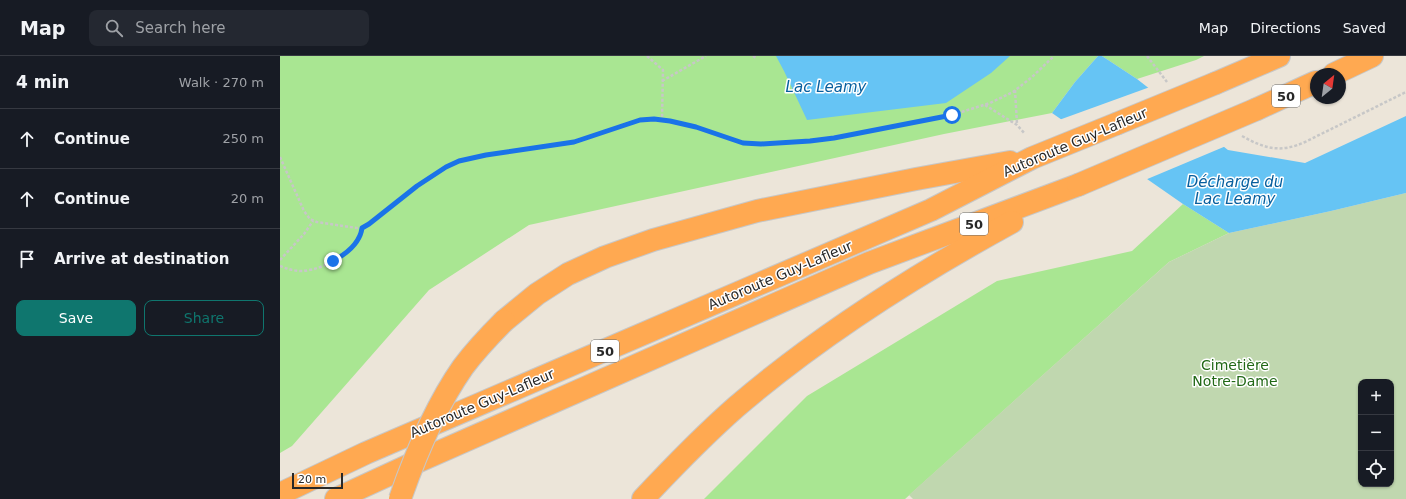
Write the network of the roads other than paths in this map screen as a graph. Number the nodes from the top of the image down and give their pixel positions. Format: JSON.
{"nodes":[{"id":1,"x":1279,"y":56,"type":"edge"},
{"id":2,"x":1372,"y":56,"type":"edge"},
{"id":3,"x":1346,"y":68,"type":"edge"},
{"id":4,"x":1310,"y":85,"type":"edge"},
{"id":5,"x":1032,"y":158,"type":"junction"},
{"id":6,"x":1078,"y":185,"type":"junction"},
{"id":7,"x":280,"y":494,"type":"edge"},
{"id":8,"x":336,"y":499,"type":"edge"},
{"id":9,"x":400,"y":499,"type":"edge"},
{"id":10,"x":643,"y":499,"type":"edge"}],
"edges":[{"from":1,"to":5,"type":"highway","name":"Autoroute Guy-Lafleur","number":"50","bridge":true},
{"from":2,"to":3,"type":"highway"},
{"from":4,"to":6,"type":"highway","name":"Autoroute Guy-Lafleur","number":"50","bridge":true},
{"from":5,"to":7,"type":"highway","name":"Autoroute Guy-Lafleur","number":"50"},
{"from":5,"to":9,"type":"highway","bridge":true},
{"from":6,"to":8,"type":"highway","name":"Autoroute Guy-Lafleur","number":"50"},
{"from":6,"to":10,"type":"highway"}]}
